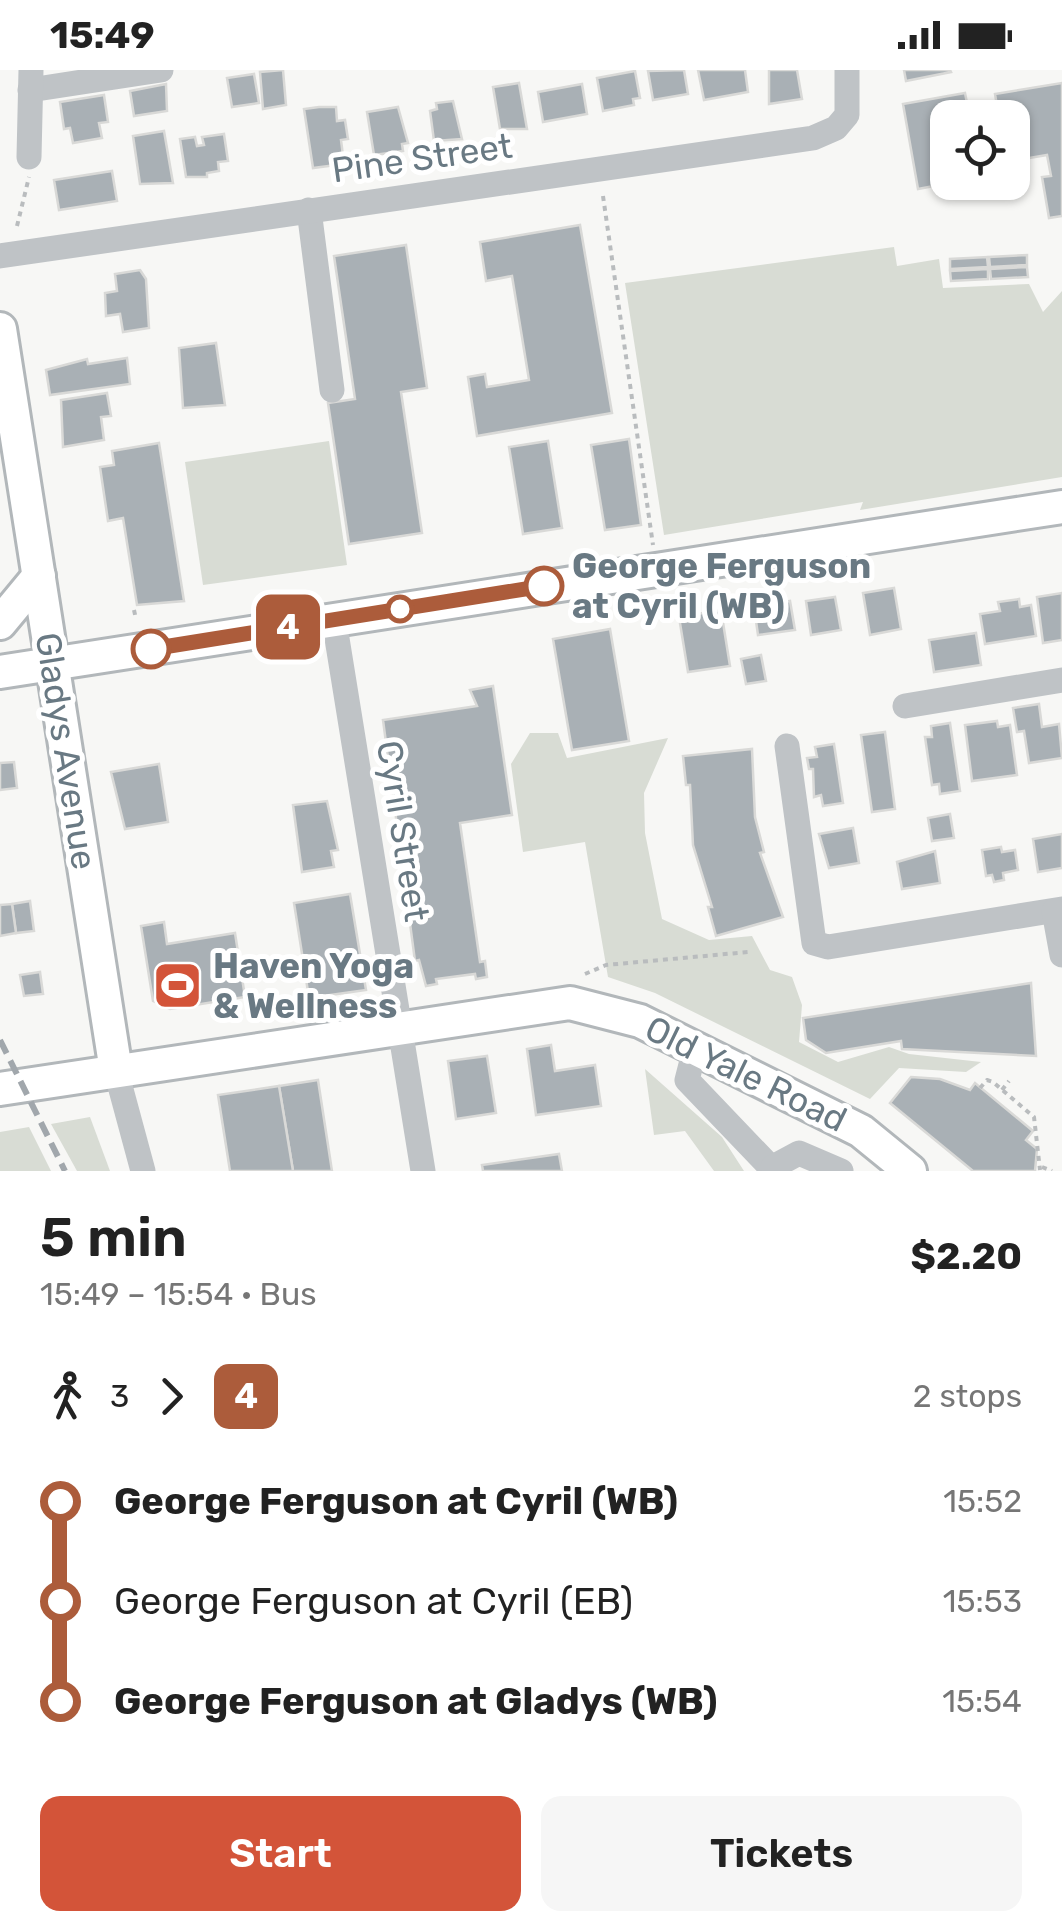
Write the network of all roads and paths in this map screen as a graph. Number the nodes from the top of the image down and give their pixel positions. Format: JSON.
{"nodes":[{"id":1,"x":161,"y":70,"type":"edge"},
{"id":2,"x":847,"y":70,"type":"edge"},
{"id":3,"x":30,"y":80,"type":"edge"},
{"id":4,"x":29,"y":157,"type":"joint"},
{"id":5,"x":603,"y":196,"type":"dead end"},
{"id":6,"x":308,"y":210,"type":"junction"},
{"id":7,"x":17,"y":226,"type":"dead end"},
{"id":8,"x":0,"y":256,"type":"edge"},
{"id":9,"x":0,"y":329,"type":"edge"},
{"id":10,"x":332,"y":390,"type":"dead end"},
{"id":11,"x":1062,"y":507,"type":"edge"},
{"id":12,"x":657,"y":569,"type":"junction"},
{"id":13,"x":39,"y":576,"type":"junction"},
{"id":14,"x":134,"y":610,"type":"dead end"},
{"id":15,"x":136,"y":619,"type":"dead end"},
{"id":16,"x":334,"y":620,"type":"junction"},
{"id":17,"x":0,"y":623,"type":"edge"},
{"id":18,"x":52,"y":664,"type":"junction"},
{"id":19,"x":0,"y":672,"type":"edge"},
{"id":20,"x":1062,"y":680,"type":"edge"},
{"id":21,"x":904,"y":706,"type":"dead end"},
{"id":22,"x":787,"y":746,"type":"dead end"},
{"id":23,"x":1058,"y":910,"type":"edge"},
{"id":24,"x":748,"y":952,"type":"dead end"},
{"id":25,"x":1062,"y":955,"type":"edge"},
{"id":26,"x":577,"y":989,"type":"junction"},
{"id":27,"x":402,"y":1027,"type":"junction"},
{"id":28,"x":696,"y":1048,"type":"junction"},
{"id":29,"x":116,"y":1072,"type":"junction"},
{"id":30,"x":1010,"y":1081,"type":"dead end"},
{"id":31,"x":980,"y":1088,"type":"dead end"},
{"id":32,"x":0,"y":1089,"type":"edge"},
{"id":33,"x":1002,"y":1090,"type":"junction"},
{"id":34,"x":1057,"y":1161,"type":"dead end"},
{"id":35,"x":774,"y":1169,"type":"edge"},
{"id":36,"x":1050,"y":1169,"type":"edge"},
{"id":37,"x":1040,"y":1170,"type":"edge"},
{"id":38,"x":143,"y":1171,"type":"edge"},
{"id":39,"x":423,"y":1171,"type":"edge"},
{"id":40,"x":842,"y":1171,"type":"edge"},
{"id":41,"x":910,"y":1171,"type":"edge"}],
"edges":[{"from":1,"to":3,"type":"street"},
{"from":2,"to":6,"type":"street","name":"Pine Street"},
{"from":3,"to":4,"type":"street"},
{"from":4,"to":7,"type":"path"},
{"from":5,"to":12,"type":"path"},
{"from":6,"to":8,"type":"street","name":"Pine Street"},
{"from":6,"to":10,"type":"street"},
{"from":9,"to":13,"type":"main road","name":"Gladys Avenue"},
{"from":11,"to":12,"type":"main road"},
{"from":12,"to":16,"type":"main road"},
{"from":13,"to":17,"type":"main road"},
{"from":13,"to":18,"type":"main road","name":"Gladys Avenue"},
{"from":14,"to":15,"type":"path"},
{"from":16,"to":18,"type":"main road"},
{"from":16,"to":27,"type":"street","name":"Cyril Street"},
{"from":18,"to":19,"type":"main road"},
{"from":18,"to":29,"type":"main road","name":"Gladys Avenue"},
{"from":20,"to":21,"type":"street"},
{"from":22,"to":23,"type":"street"},
{"from":23,"to":25,"type":"street"},
{"from":24,"to":26,"type":"path"},
{"from":26,"to":27,"type":"main road"},
{"from":26,"to":28,"type":"main road","name":"Old Yale Road"},
{"from":27,"to":29,"type":"main road"},
{"from":27,"to":39,"type":"street","name":"Cyril Street"},
{"from":28,"to":35,"type":"street"},
{"from":28,"to":41,"type":"main road","name":"Old Yale Road"},
{"from":29,"to":32,"type":"main road"},
{"from":29,"to":38,"type":"street","name":"Gladys Avenue"},
{"from":30,"to":33,"type":"path"},
{"from":31,"to":33,"type":"path"},
{"from":33,"to":37,"type":"path"},
{"from":34,"to":36,"type":"path"},
{"from":35,"to":40,"type":"street"},
{"from":36,"to":37,"type":"path"}]}
